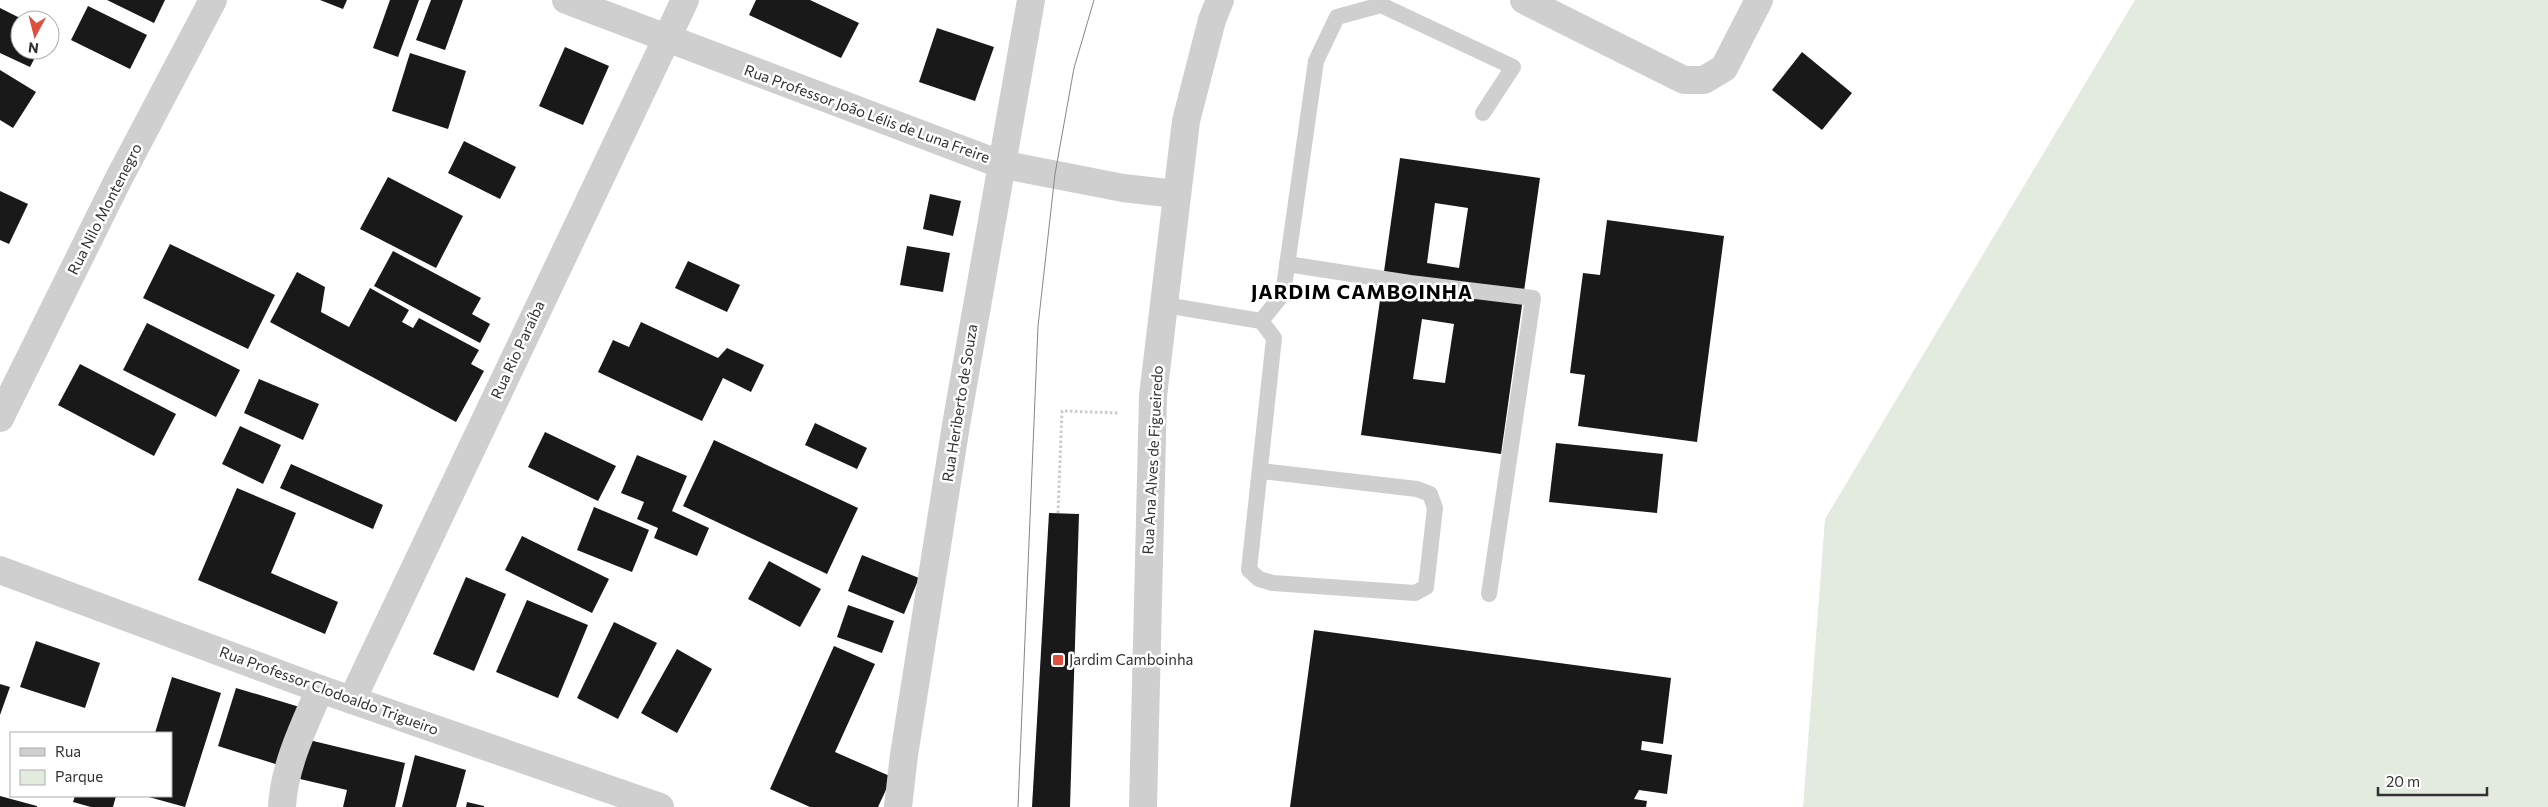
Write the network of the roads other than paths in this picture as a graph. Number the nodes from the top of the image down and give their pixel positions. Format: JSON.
{"nodes":[{"id":1,"x":213,"y":0,"type":"edge"},
{"id":2,"x":566,"y":0,"type":"edge"},
{"id":3,"x":686,"y":0,"type":"edge"},
{"id":4,"x":1031,"y":0,"type":"edge"},
{"id":5,"x":1220,"y":0,"type":"edge"},
{"id":6,"x":1524,"y":0,"type":"edge"},
{"id":7,"x":1759,"y":0,"type":"edge"},
{"id":8,"x":666,"y":39,"type":"junction"},
{"id":9,"x":1483,"y":113,"type":"dead end"},
{"id":10,"x":1000,"y":164,"type":"junction"},
{"id":11,"x":1176,"y":194,"type":"junction"},
{"id":12,"x":1287,"y":264,"type":"junction"},
{"id":13,"x":1165,"y":305,"type":"junction"},
{"id":14,"x":1261,"y":321,"type":"junction"},
{"id":15,"x":0,"y":418,"type":"edge"},
{"id":16,"x":1261,"y":471,"type":"junction"},
{"id":17,"x":0,"y":570,"type":"edge"},
{"id":18,"x":1489,"y":594,"type":"dead end"},
{"id":19,"x":320,"y":689,"type":"junction"},
{"id":20,"x":352,"y":700,"type":"junction"},
{"id":21,"x":282,"y":807,"type":"edge"},
{"id":22,"x":660,"y":807,"type":"edge"},
{"id":23,"x":898,"y":807,"type":"edge"},
{"id":24,"x":1143,"y":807,"type":"edge"}],
"edges":[{"from":1,"to":15,"type":"street","name":"Rua Nilo Montenegro"},
{"from":2,"to":8,"type":"street","name":"Rua Professor João Lélis de Luna Freire"},
{"from":3,"to":8,"type":"street","name":"Rua Rio Paraíba"},
{"from":4,"to":10,"type":"street","name":"Rua Heriberto de Souza"},
{"from":5,"to":11,"type":"street","name":"Rua Ana Alves de Figueiredo"},
{"from":6,"to":7,"type":"street"},
{"from":8,"to":10,"type":"street","name":"Rua Professor João Lélis de Luna Freire"},
{"from":8,"to":20,"type":"street","name":"Rua Rio Paraíba"},
{"from":9,"to":12,"type":"lane"},
{"from":10,"to":11,"type":"street","name":"Rua Professor João Lélis de Luna Freire"},
{"from":10,"to":23,"type":"street","name":"Rua Heriberto de Souza"},
{"from":11,"to":13,"type":"street","name":"Rua Ana Alves de Figueiredo"},
{"from":12,"to":14,"type":"lane"},
{"from":12,"to":18,"type":"lane"},
{"from":13,"to":14,"type":"lane"},
{"from":13,"to":24,"type":"street","name":"Rua Ana Alves de Figueiredo"},
{"from":14,"to":16,"type":"lane"},
{"from":16,"to":16,"type":"lane"},
{"from":17,"to":19,"type":"street","name":"Rua Professor Clodoaldo Trigueiro"},
{"from":19,"to":20,"type":"street","name":"Rua Professor Clodoaldo Trigueiro"},
{"from":19,"to":21,"type":"street"},
{"from":20,"to":22,"type":"street","name":"Rua Professor Clodoaldo Trigueiro"}]}
